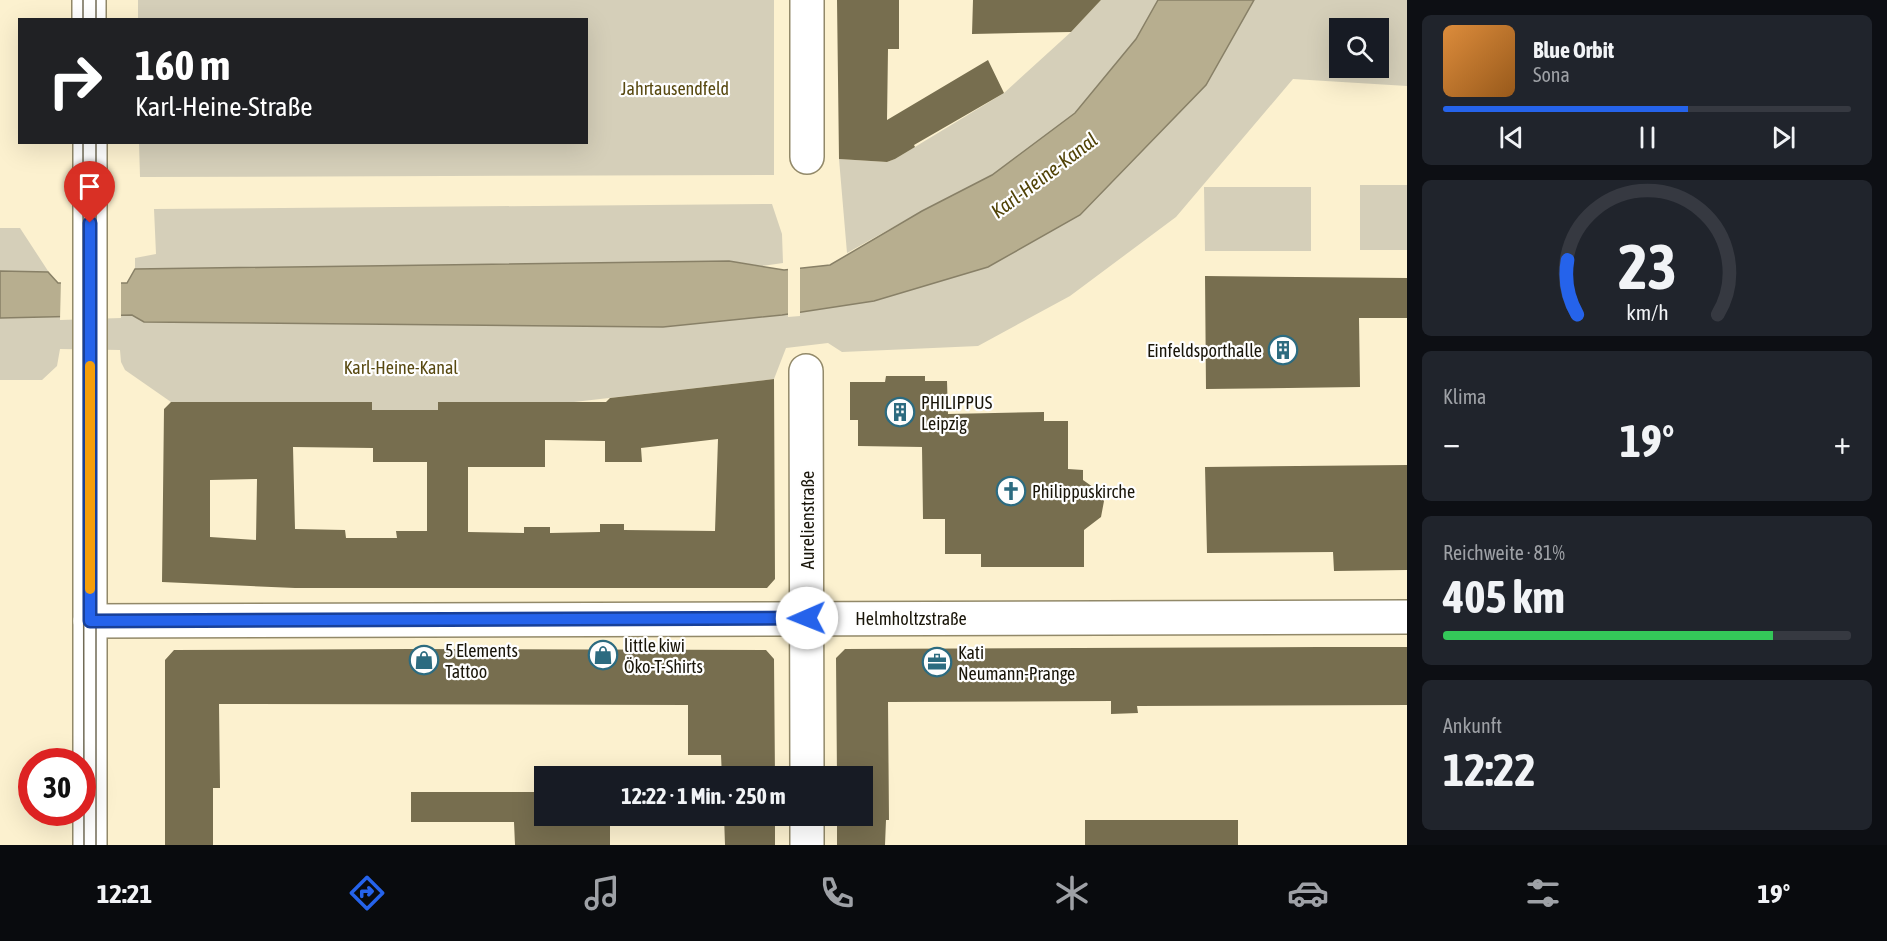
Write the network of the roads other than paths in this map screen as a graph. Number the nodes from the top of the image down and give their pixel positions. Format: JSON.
{"nodes":[{"id":1,"x":89,"y":0,"type":"edge"},
{"id":2,"x":807,"y":0,"type":"edge"},
{"id":3,"x":89,"y":18,"type":"edge"},
{"id":4,"x":90,"y":144,"type":"edge"},
{"id":5,"x":807,"y":157,"type":"dead end"},
{"id":6,"x":806,"y":371,"type":"dead end"},
{"id":7,"x":1407,"y":617,"type":"edge"},
{"id":8,"x":807,"y":618,"type":"junction"},
{"id":9,"x":90,"y":621,"type":"junction"},
{"id":10,"x":807,"y":766,"type":"edge"},
{"id":11,"x":807,"y":826,"type":"edge"},
{"id":12,"x":90,"y":845,"type":"edge"},
{"id":13,"x":807,"y":845,"type":"edge"}],
"edges":[{"from":1,"to":3,"type":"street"},
{"from":2,"to":5,"type":"street"},
{"from":4,"to":9,"type":"street"},
{"from":6,"to":8,"type":"street","name":"Aurelienstraße"},
{"from":7,"to":8,"type":"street","name":"Helmholtzstraße"},
{"from":8,"to":9,"type":"street","name":"Helmholtzstraße"},
{"from":8,"to":10,"type":"street","name":"Aurelienstraße"},
{"from":9,"to":12,"type":"street"},
{"from":11,"to":13,"type":"street"}]}
